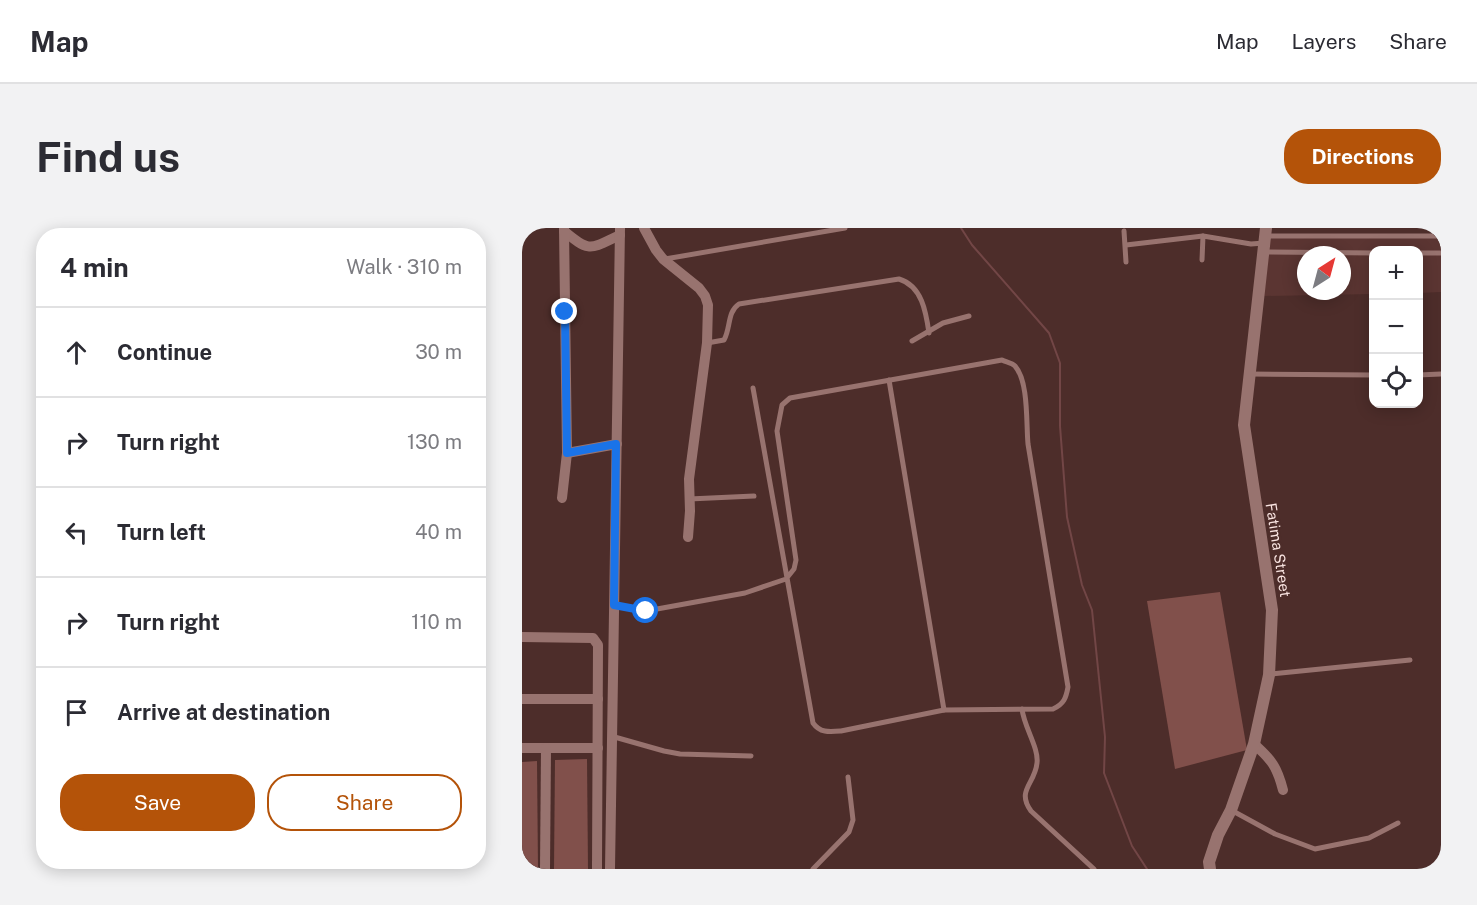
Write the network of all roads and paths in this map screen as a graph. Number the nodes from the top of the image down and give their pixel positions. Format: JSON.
{"nodes":[{"id":1,"x":644,"y":228,"type":"edge"},
{"id":2,"x":845,"y":228,"type":"edge"},
{"id":3,"x":564,"y":229,"type":"edge"},
{"id":4,"x":620,"y":231,"type":"edge"},
{"id":5,"x":1124,"y":231,"type":"dead end"},
{"id":6,"x":1203,"y":236,"type":"junction"},
{"id":7,"x":1441,"y":236,"type":"edge"},
{"id":8,"x":1264,"y":240,"type":"edge"},
{"id":9,"x":1126,"y":245,"type":"junction"},
{"id":10,"x":1369,"y":253,"type":"edge"},
{"id":11,"x":1423,"y":253,"type":"edge"},
{"id":12,"x":1441,"y":253,"type":"edge"},
{"id":13,"x":663,"y":259,"type":"junction"},
{"id":14,"x":1202,"y":260,"type":"dead end"},
{"id":15,"x":1126,"y":262,"type":"dead end"},
{"id":16,"x":969,"y":316,"type":"dead end"},
{"id":17,"x":929,"y":333,"type":"junction"},
{"id":18,"x":912,"y":341,"type":"dead end"},
{"id":19,"x":707,"y":343,"type":"junction"},
{"id":20,"x":1248,"y":374,"type":"junction"},
{"id":21,"x":1441,"y":374,"type":"edge"},
{"id":22,"x":1369,"y":375,"type":"edge"},
{"id":23,"x":1423,"y":375,"type":"edge"},
{"id":24,"x":889,"y":380,"type":"junction"},
{"id":25,"x":753,"y":388,"type":"dead end"},
{"id":26,"x":616,"y":444,"type":"junction"},
{"id":27,"x":567,"y":453,"type":"junction"},
{"id":28,"x":754,"y":496,"type":"dead end"},
{"id":29,"x":562,"y":498,"type":"dead end"},
{"id":30,"x":689,"y":499,"type":"junction"},
{"id":31,"x":688,"y":537,"type":"dead end"},
{"id":32,"x":786,"y":579,"type":"junction"},
{"id":33,"x":614,"y":605,"type":"junction"},
{"id":34,"x":522,"y":637,"type":"edge"},
{"id":35,"x":1410,"y":660,"type":"dead end"},
{"id":36,"x":1269,"y":675,"type":"junction"},
{"id":37,"x":522,"y":699,"type":"edge"},
{"id":38,"x":598,"y":699,"type":"junction"},
{"id":39,"x":1022,"y":709,"type":"junction"},
{"id":40,"x":944,"y":710,"type":"junction"},
{"id":41,"x":611,"y":735,"type":"junction"},
{"id":42,"x":1254,"y":744,"type":"junction"},
{"id":43,"x":522,"y":748,"type":"edge"},
{"id":44,"x":546,"y":748,"type":"junction"},
{"id":45,"x":598,"y":748,"type":"junction"},
{"id":46,"x":751,"y":756,"type":"dead end"},
{"id":47,"x":848,"y":777,"type":"dead end"},
{"id":48,"x":1283,"y":790,"type":"dead end"},
{"id":49,"x":1231,"y":810,"type":"junction"},
{"id":50,"x":1398,"y":823,"type":"dead end"},
{"id":51,"x":545,"y":869,"type":"edge"},
{"id":52,"x":597,"y":869,"type":"edge"},
{"id":53,"x":610,"y":869,"type":"edge"},
{"id":54,"x":813,"y":869,"type":"edge"},
{"id":55,"x":1094,"y":869,"type":"edge"},
{"id":56,"x":1210,"y":869,"type":"edge"}],
"edges":[{"from":1,"to":13,"type":"street"},
{"from":2,"to":13,"type":"lane"},
{"from":3,"to":4,"type":"street"},
{"from":3,"to":27,"type":"street"},
{"from":4,"to":26,"type":"street"},
{"from":5,"to":9,"type":"lane"},
{"from":6,"to":8,"type":"lane"},
{"from":6,"to":9,"type":"lane"},
{"from":6,"to":14,"type":"lane"},
{"from":7,"to":8,"type":"lane"},
{"from":8,"to":10,"type":"lane"},
{"from":8,"to":20,"type":"street","name":"Fatima Street"},
{"from":9,"to":15,"type":"lane"},
{"from":11,"to":12,"type":"lane"},
{"from":13,"to":19,"type":"street"},
{"from":16,"to":17,"type":"lane"},
{"from":17,"to":18,"type":"lane"},
{"from":17,"to":19,"type":"lane"},
{"from":19,"to":30,"type":"street"},
{"from":20,"to":22,"type":"lane"},
{"from":20,"to":36,"type":"street","name":"Fatima Street"},
{"from":21,"to":23,"type":"lane"},
{"from":24,"to":32,"type":"lane"},
{"from":24,"to":39,"type":"lane"},
{"from":24,"to":40,"type":"lane"},
{"from":25,"to":32,"type":"lane"},
{"from":26,"to":27,"type":"street"},
{"from":26,"to":33,"type":"street"},
{"from":27,"to":29,"type":"street"},
{"from":28,"to":30,"type":"lane"},
{"from":30,"to":31,"type":"street"},
{"from":32,"to":33,"type":"lane"},
{"from":32,"to":40,"type":"lane"},
{"from":33,"to":41,"type":"street"},
{"from":34,"to":38,"type":"street"},
{"from":35,"to":36,"type":"lane"},
{"from":36,"to":42,"type":"street","name":"Fatima Street"},
{"from":37,"to":38,"type":"street"},
{"from":38,"to":45,"type":"street"},
{"from":39,"to":40,"type":"lane"},
{"from":39,"to":55,"type":"lane"},
{"from":41,"to":46,"type":"lane"},
{"from":41,"to":53,"type":"street"},
{"from":42,"to":48,"type":"street"},
{"from":42,"to":49,"type":"street","name":"Fatima Street"},
{"from":43,"to":44,"type":"street"},
{"from":44,"to":45,"type":"street"},
{"from":44,"to":51,"type":"street"},
{"from":45,"to":52,"type":"street"},
{"from":47,"to":54,"type":"lane"},
{"from":49,"to":50,"type":"lane"},
{"from":49,"to":56,"type":"street","name":"Fatima Street"}]}
